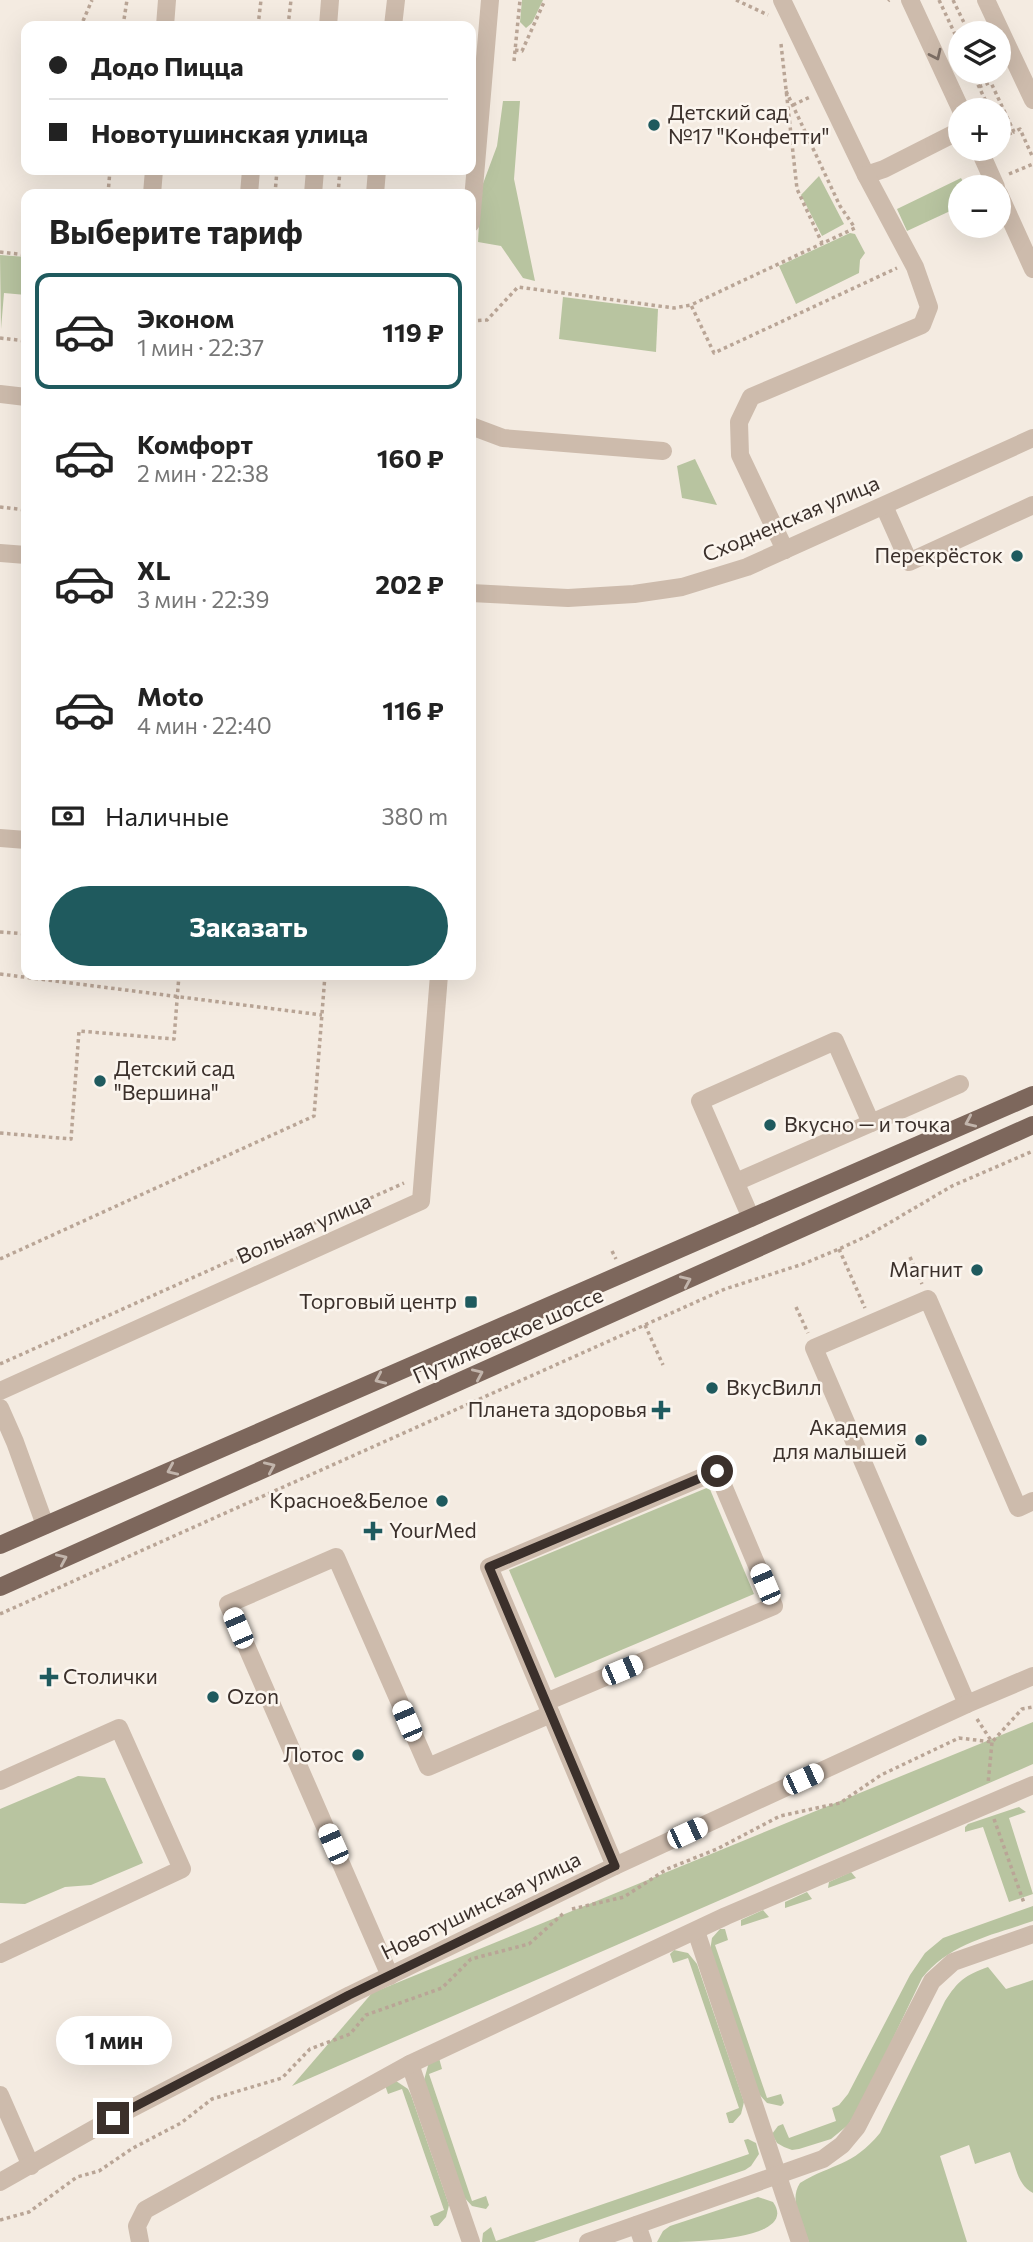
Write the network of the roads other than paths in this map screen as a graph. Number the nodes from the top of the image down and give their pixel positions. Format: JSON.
{"nodes":[{"id":1,"x":167,"y":0,"type":"edge"},
{"id":2,"x":330,"y":0,"type":"edge"},
{"id":3,"x":396,"y":0,"type":"edge"},
{"id":4,"x":490,"y":0,"type":"edge"},
{"id":5,"x":782,"y":0,"type":"edge"},
{"id":6,"x":910,"y":0,"type":"edge"},
{"id":7,"x":986,"y":0,"type":"edge"},
{"id":8,"x":165,"y":21,"type":"edge"},
{"id":9,"x":328,"y":21,"type":"edge"},
{"id":10,"x":394,"y":21,"type":"edge"},
{"id":11,"x":477,"y":58,"type":"edge"},
{"id":12,"x":476,"y":86,"type":"edge"},
{"id":13,"x":955,"y":98,"type":"edge"},
{"id":14,"x":1033,"y":100,"type":"edge"},
{"id":15,"x":948,"y":137,"type":"edge"},
{"id":16,"x":866,"y":175,"type":"junction"},
{"id":17,"x":1011,"y":221,"type":"edge"},
{"id":18,"x":1033,"y":269,"type":"edge"},
{"id":19,"x":0,"y":394,"type":"edge"},
{"id":20,"x":21,"y":396,"type":"edge"},
{"id":21,"x":476,"y":428,"type":"edge"},
{"id":22,"x":1033,"y":438,"type":"edge"},
{"id":23,"x":663,"y":451,"type":"dead end"},
{"id":24,"x":1033,"y":505,"type":"edge"},
{"id":25,"x":884,"y":506,"type":"junction"},
{"id":26,"x":785,"y":550,"type":"junction"},
{"id":27,"x":0,"y":553,"type":"edge"},
{"id":28,"x":21,"y":555,"type":"edge"},
{"id":29,"x":476,"y":593,"type":"edge"},
{"id":30,"x":0,"y":838,"type":"edge"},
{"id":31,"x":21,"y":840,"type":"edge"},
{"id":32,"x":439,"y":980,"type":"edge"},
{"id":33,"x":960,"y":1084,"type":"dead end"},
{"id":34,"x":1033,"y":1095,"type":"edge"},
{"id":35,"x":871,"y":1123,"type":"junction"},
{"id":36,"x":1033,"y":1125,"type":"edge"},
{"id":37,"x":736,"y":1182,"type":"junction"},
{"id":38,"x":751,"y":1217,"type":"junction"},
{"id":39,"x":0,"y":1391,"type":"edge"},
{"id":40,"x":0,"y":1408,"type":"edge"},
{"id":41,"x":1033,"y":1501,"type":"edge"},
{"id":42,"x":45,"y":1525,"type":"junction"},
{"id":43,"x":0,"y":1545,"type":"edge"},
{"id":44,"x":0,"y":1587,"type":"edge"},
{"id":45,"x":1033,"y":1676,"type":"edge"},
{"id":46,"x":967,"y":1703,"type":"junction"},
{"id":47,"x":548,"y":1708,"type":"junction"},
{"id":48,"x":0,"y":1781,"type":"edge"},
{"id":49,"x":1033,"y":1785,"type":"edge"},
{"id":50,"x":615,"y":1866,"type":"junction"},
{"id":51,"x":696,"y":1931,"type":"junction"},
{"id":52,"x":1033,"y":1934,"type":"edge"},
{"id":53,"x":0,"y":1954,"type":"edge"},
{"id":54,"x":390,"y":1976,"type":"junction"},
{"id":55,"x":410,"y":2064,"type":"junction"},
{"id":56,"x":0,"y":2095,"type":"edge"},
{"id":57,"x":6,"y":2124,"type":"edge"},
{"id":58,"x":31,"y":2166,"type":"junction"},
{"id":59,"x":777,"y":2176,"type":"junction"},
{"id":60,"x":0,"y":2182,"type":"edge"},
{"id":61,"x":640,"y":2233,"type":"edge"},
{"id":62,"x":140,"y":2242,"type":"edge"},
{"id":63,"x":471,"y":2242,"type":"edge"},
{"id":64,"x":588,"y":2242,"type":"edge"},
{"id":65,"x":800,"y":2242,"type":"edge"}],
"edges":[{"from":1,"to":8,"type":"street"},
{"from":2,"to":9,"type":"street"},
{"from":3,"to":10,"type":"street"},
{"from":4,"to":11,"type":"street"},
{"from":5,"to":16,"type":"street"},
{"from":6,"to":13,"type":"street","one_way":true},
{"from":7,"to":14,"type":"street"},
{"from":11,"to":12,"type":"street"},
{"from":15,"to":16,"type":"street"},
{"from":16,"to":26,"type":"street"},
{"from":17,"to":18,"type":"street"},
{"from":19,"to":20,"type":"street"},
{"from":21,"to":23,"type":"street"},
{"from":22,"to":25,"type":"street","name":"Сходненская улица"},
{"from":24,"to":25,"type":"street"},
{"from":25,"to":26,"type":"street","name":"Сходненская улица"},
{"from":26,"to":29,"type":"street","name":"Сходненская улица"},
{"from":27,"to":28,"type":"street"},
{"from":30,"to":31,"type":"street"},
{"from":32,"to":39,"type":"street","name":"Вольная улица"},
{"from":33,"to":35,"type":"street"},
{"from":34,"to":38,"type":"main road","name":"Путилковское шоссе","one_way":true},
{"from":35,"to":37,"type":"street"},
{"from":35,"to":37,"type":"street"},
{"from":44,"to":36,"type":"main road","name":"Путилковское шоссе","one_way":true},
{"from":37,"to":38,"type":"street"},
{"from":38,"to":42,"type":"main road","name":"Путилковское шоссе","one_way":true},
{"from":40,"to":42,"type":"street"},
{"from":41,"to":46,"type":"street"},
{"from":42,"to":43,"type":"main road","name":"Путилковское шоссе"},
{"from":45,"to":46,"type":"street","name":"Новотушинская улица"},
{"from":46,"to":50,"type":"street","name":"Новотушинская улица"},
{"from":47,"to":47,"type":"street"},
{"from":47,"to":50,"type":"street"},
{"from":47,"to":54,"type":"street"},
{"from":48,"to":53,"type":"street"},
{"from":49,"to":51,"type":"street"},
{"from":50,"to":54,"type":"street","name":"Новотушинская улица"},
{"from":51,"to":55,"type":"street"},
{"from":51,"to":59,"type":"street"},
{"from":52,"to":59,"type":"street"},
{"from":54,"to":58,"type":"street","name":"Новотушинская улица"},
{"from":55,"to":62,"type":"street"},
{"from":55,"to":63,"type":"street"},
{"from":56,"to":57,"type":"street"},
{"from":57,"to":58,"type":"street"},
{"from":58,"to":60,"type":"street","name":"Новотушинская улица"},
{"from":59,"to":61,"type":"street"},
{"from":59,"to":65,"type":"street"},
{"from":61,"to":64,"type":"street"}]}
